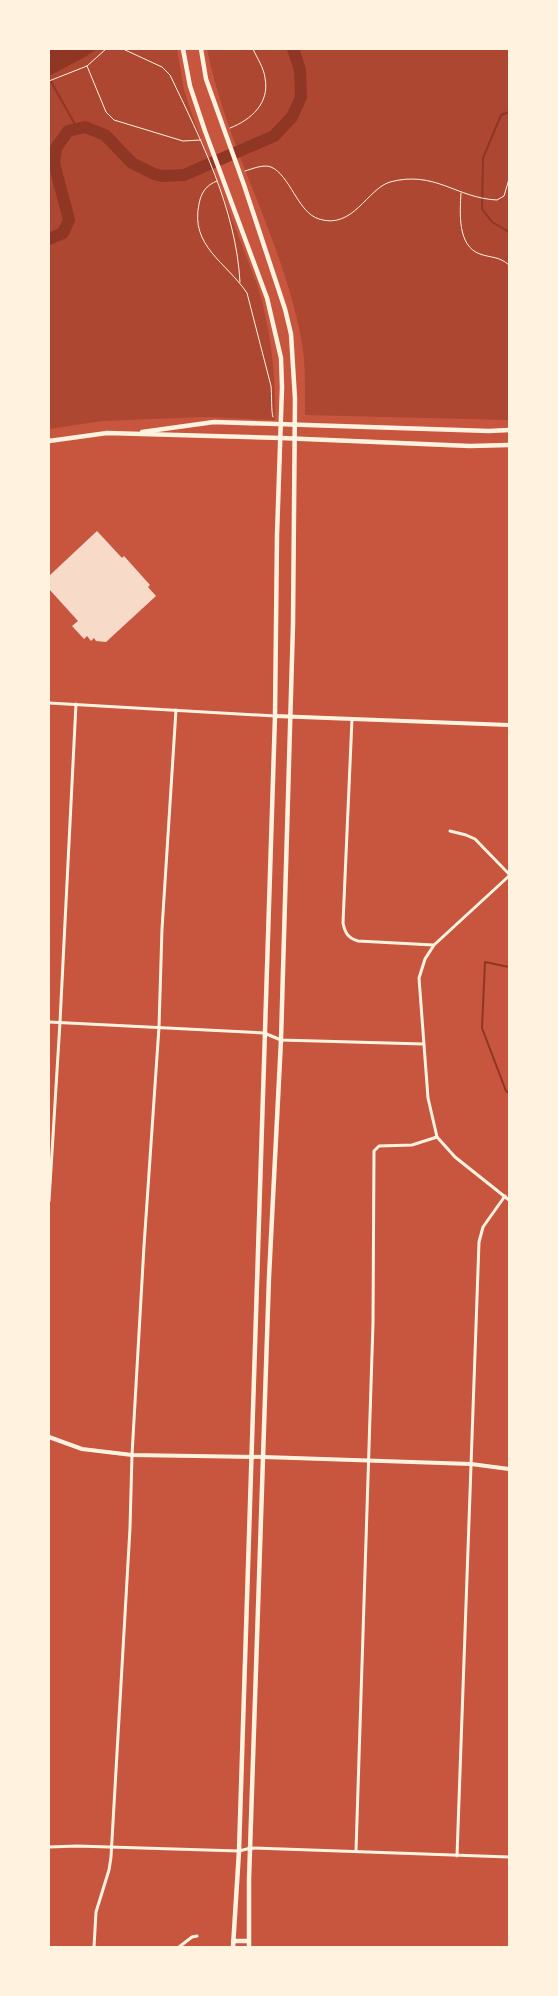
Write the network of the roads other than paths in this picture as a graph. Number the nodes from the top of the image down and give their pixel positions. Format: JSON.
{"nodes":[{"id":1,"x":183,"y":49,"type":"edge"},
{"id":2,"x":201,"y":49,"type":"edge"},
{"id":3,"x":281,"y":424,"type":"junction"},
{"id":4,"x":295,"y":425,"type":"junction"},
{"id":5,"x":509,"y":430,"type":"edge"},
{"id":6,"x":128,"y":434,"type":"junction"},
{"id":7,"x":281,"y":438,"type":"junction"},
{"id":8,"x":295,"y":438,"type":"junction"},
{"id":9,"x":49,"y":441,"type":"edge"},
{"id":10,"x":509,"y":445,"type":"edge"},
{"id":11,"x":49,"y":702,"type":"edge"},
{"id":12,"x":76,"y":704,"type":"junction"},
{"id":13,"x":176,"y":710,"type":"junction"},
{"id":14,"x":275,"y":716,"type":"junction"},
{"id":15,"x":290,"y":716,"type":"junction"},
{"id":16,"x":352,"y":719,"type":"junction"},
{"id":17,"x":509,"y":725,"type":"edge"},
{"id":18,"x":450,"y":831,"type":"dead end"},
{"id":19,"x":509,"y":875,"type":"edge"},
{"id":20,"x":434,"y":945,"type":"junction"},
{"id":21,"x":49,"y":1022,"type":"edge"},
{"id":22,"x":60,"y":1022,"type":"junction"},
{"id":23,"x":159,"y":1027,"type":"junction"},
{"id":24,"x":264,"y":1033,"type":"junction"},
{"id":25,"x":280,"y":1040,"type":"junction"},
{"id":26,"x":423,"y":1044,"type":"junction"},
{"id":27,"x":437,"y":1136,"type":"junction"},
{"id":28,"x":505,"y":1196,"type":"junction"},
{"id":29,"x":509,"y":1200,"type":"edge"},
{"id":30,"x":49,"y":1201,"type":"edge"},
{"id":31,"x":49,"y":1437,"type":"edge"},
{"id":32,"x":132,"y":1455,"type":"junction"},
{"id":33,"x":251,"y":1457,"type":"junction"},
{"id":34,"x":264,"y":1457,"type":"junction"},
{"id":35,"x":368,"y":1460,"type":"junction"},
{"id":36,"x":471,"y":1464,"type":"junction"},
{"id":37,"x":509,"y":1469,"type":"edge"},
{"id":38,"x":110,"y":1846,"type":"junction"},
{"id":39,"x":49,"y":1848,"type":"edge"},
{"id":40,"x":251,"y":1848,"type":"junction"},
{"id":41,"x":239,"y":1851,"type":"junction"},
{"id":42,"x":356,"y":1852,"type":"junction"},
{"id":43,"x":457,"y":1856,"type":"junction"},
{"id":44,"x":509,"y":1857,"type":"edge"},
{"id":45,"x":197,"y":1936,"type":"dead end"},
{"id":46,"x":234,"y":1941,"type":"junction"},
{"id":47,"x":249,"y":1944,"type":"edge"},
{"id":48,"x":94,"y":1947,"type":"edge"},
{"id":49,"x":179,"y":1947,"type":"edge"},
{"id":50,"x":233,"y":1947,"type":"edge"}],
"edges":[{"from":1,"to":3,"type":"main road"},
{"from":2,"to":4,"type":"main road"},
{"from":3,"to":4,"type":"main road"},
{"from":3,"to":6,"type":"main road"},
{"from":3,"to":7,"type":"main road"},
{"from":4,"to":5,"type":"main road"},
{"from":4,"to":8,"type":"main road"},
{"from":6,"to":7,"type":"main road"},
{"from":6,"to":9,"type":"main road"},
{"from":7,"to":8,"type":"main road"},
{"from":7,"to":14,"type":"main road"},
{"from":8,"to":10,"type":"main road"},
{"from":8,"to":15,"type":"main road"},
{"from":11,"to":12,"type":"street"},
{"from":12,"to":13,"type":"street"},
{"from":12,"to":22,"type":"street"},
{"from":13,"to":14,"type":"street"},
{"from":13,"to":23,"type":"street"},
{"from":14,"to":15,"type":"street"},
{"from":14,"to":24,"type":"main road"},
{"from":15,"to":16,"type":"street"},
{"from":15,"to":25,"type":"main road"},
{"from":16,"to":17,"type":"street"},
{"from":16,"to":20,"type":"street"},
{"from":18,"to":19,"type":"street"},
{"from":19,"to":20,"type":"street"},
{"from":20,"to":26,"type":"street"},
{"from":21,"to":22,"type":"street"},
{"from":22,"to":23,"type":"street"},
{"from":22,"to":30,"type":"street"},
{"from":23,"to":24,"type":"street"},
{"from":23,"to":32,"type":"street"},
{"from":24,"to":25,"type":"street"},
{"from":24,"to":33,"type":"main road"},
{"from":25,"to":26,"type":"street"},
{"from":25,"to":34,"type":"main road"},
{"from":26,"to":27,"type":"street"},
{"from":27,"to":28,"type":"street"},
{"from":27,"to":35,"type":"street"},
{"from":28,"to":29,"type":"street"},
{"from":28,"to":36,"type":"street"},
{"from":31,"to":32,"type":"street"},
{"from":32,"to":33,"type":"street"},
{"from":32,"to":38,"type":"street"},
{"from":33,"to":34,"type":"street"},
{"from":33,"to":41,"type":"main road"},
{"from":34,"to":35,"type":"street"},
{"from":34,"to":40,"type":"main road"},
{"from":35,"to":36,"type":"street"},
{"from":35,"to":42,"type":"street"},
{"from":36,"to":37,"type":"street"},
{"from":36,"to":43,"type":"street"},
{"from":38,"to":39,"type":"street"},
{"from":38,"to":41,"type":"street"},
{"from":38,"to":48,"type":"street"},
{"from":40,"to":41,"type":"street"},
{"from":40,"to":42,"type":"street"},
{"from":40,"to":47,"type":"main road"},
{"from":41,"to":46,"type":"main road"},
{"from":42,"to":43,"type":"street"},
{"from":43,"to":44,"type":"street"},
{"from":45,"to":49,"type":"street"},
{"from":46,"to":47,"type":"main road"},
{"from":46,"to":50,"type":"main road"}]}
